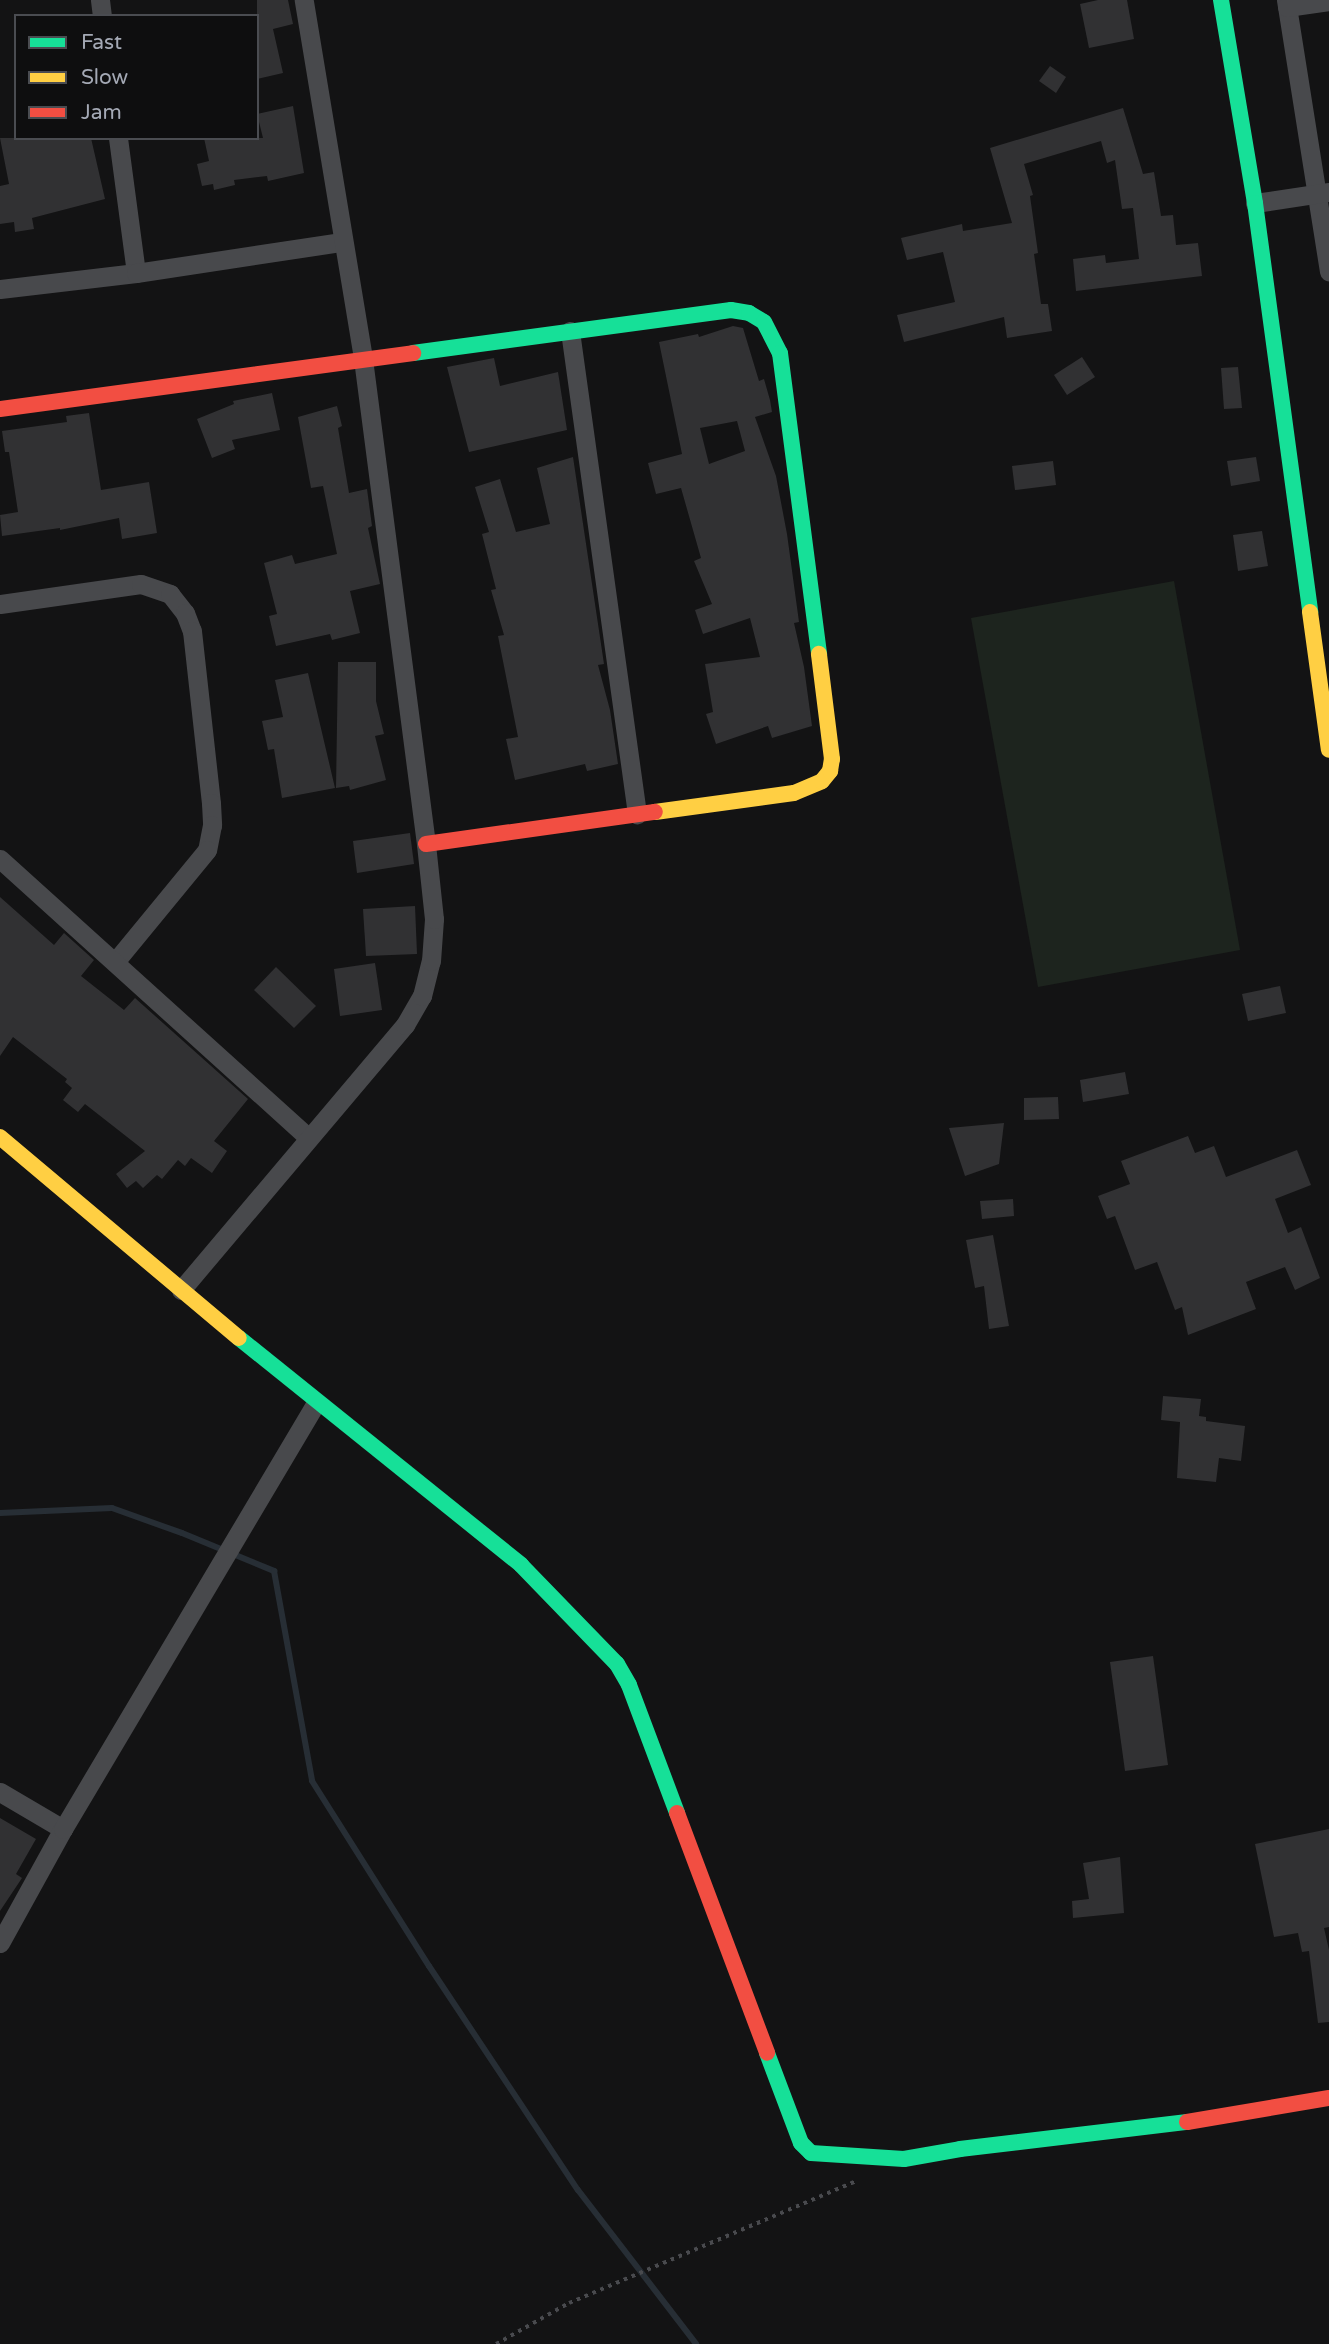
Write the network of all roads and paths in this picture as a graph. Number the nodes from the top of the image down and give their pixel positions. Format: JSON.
{"nodes":[{"id":1,"x":304,"y":0,"type":"edge"},
{"id":2,"x":1221,"y":0,"type":"edge"},
{"id":3,"x":1329,"y":1,"type":"edge"},
{"id":4,"x":1287,"y":4,"type":"edge"},
{"id":5,"x":118,"y":140,"type":"edge"},
{"id":6,"x":1323,"y":193,"type":"edge"},
{"id":7,"x":1255,"y":203,"type":"junction"},
{"id":8,"x":342,"y":242,"type":"junction"},
{"id":9,"x":1329,"y":272,"type":"edge"},
{"id":10,"x":136,"y":273,"type":"junction"},
{"id":11,"x":0,"y":289,"type":"edge"},
{"id":12,"x":570,"y":331,"type":"junction"},
{"id":13,"x":363,"y":358,"type":"junction"},
{"id":14,"x":0,"y":409,"type":"edge"},
{"id":15,"x":0,"y":604,"type":"edge"},
{"id":16,"x":1329,"y":747,"type":"edge"},
{"id":17,"x":638,"y":814,"type":"junction"},
{"id":18,"x":426,"y":844,"type":"junction"},
{"id":19,"x":0,"y":859,"type":"edge"},
{"id":20,"x":115,"y":962,"type":"junction"},
{"id":21,"x":307,"y":1136,"type":"junction"},
{"id":22,"x":0,"y":1137,"type":"edge"},
{"id":23,"x":181,"y":1290,"type":"junction"},
{"id":24,"x":316,"y":1402,"type":"junction"},
{"id":25,"x":0,"y":1792,"type":"edge"},
{"id":26,"x":63,"y":1829,"type":"junction"},
{"id":27,"x":0,"y":1943,"type":"edge"},
{"id":28,"x":1329,"y":2098,"type":"edge"},
{"id":29,"x":867,"y":2176,"type":"dead end"},
{"id":30,"x":496,"y":2344,"type":"edge"}],
"edges":[{"from":1,"to":8,"type":"street"},
{"from":2,"to":7,"type":"street"},
{"from":3,"to":4,"type":"street"},
{"from":4,"to":6,"type":"street"},
{"from":5,"to":10,"type":"street"},
{"from":6,"to":7,"type":"street"},
{"from":6,"to":9,"type":"street"},
{"from":7,"to":16,"type":"street"},
{"from":8,"to":10,"type":"street"},
{"from":8,"to":13,"type":"street"},
{"from":10,"to":11,"type":"street"},
{"from":12,"to":13,"type":"street"},
{"from":12,"to":17,"type":"street"},
{"from":12,"to":17,"type":"street"},
{"from":13,"to":14,"type":"street"},
{"from":13,"to":18,"type":"street"},
{"from":15,"to":20,"type":"street"},
{"from":17,"to":18,"type":"street"},
{"from":18,"to":21,"type":"street"},
{"from":19,"to":20,"type":"street"},
{"from":20,"to":21,"type":"street"},
{"from":21,"to":23,"type":"street"},
{"from":22,"to":23,"type":"street"},
{"from":23,"to":24,"type":"street"},
{"from":24,"to":26,"type":"street"},
{"from":24,"to":28,"type":"street"},
{"from":25,"to":26,"type":"street"},
{"from":26,"to":27,"type":"street"},
{"from":29,"to":30,"type":"path"}]}
